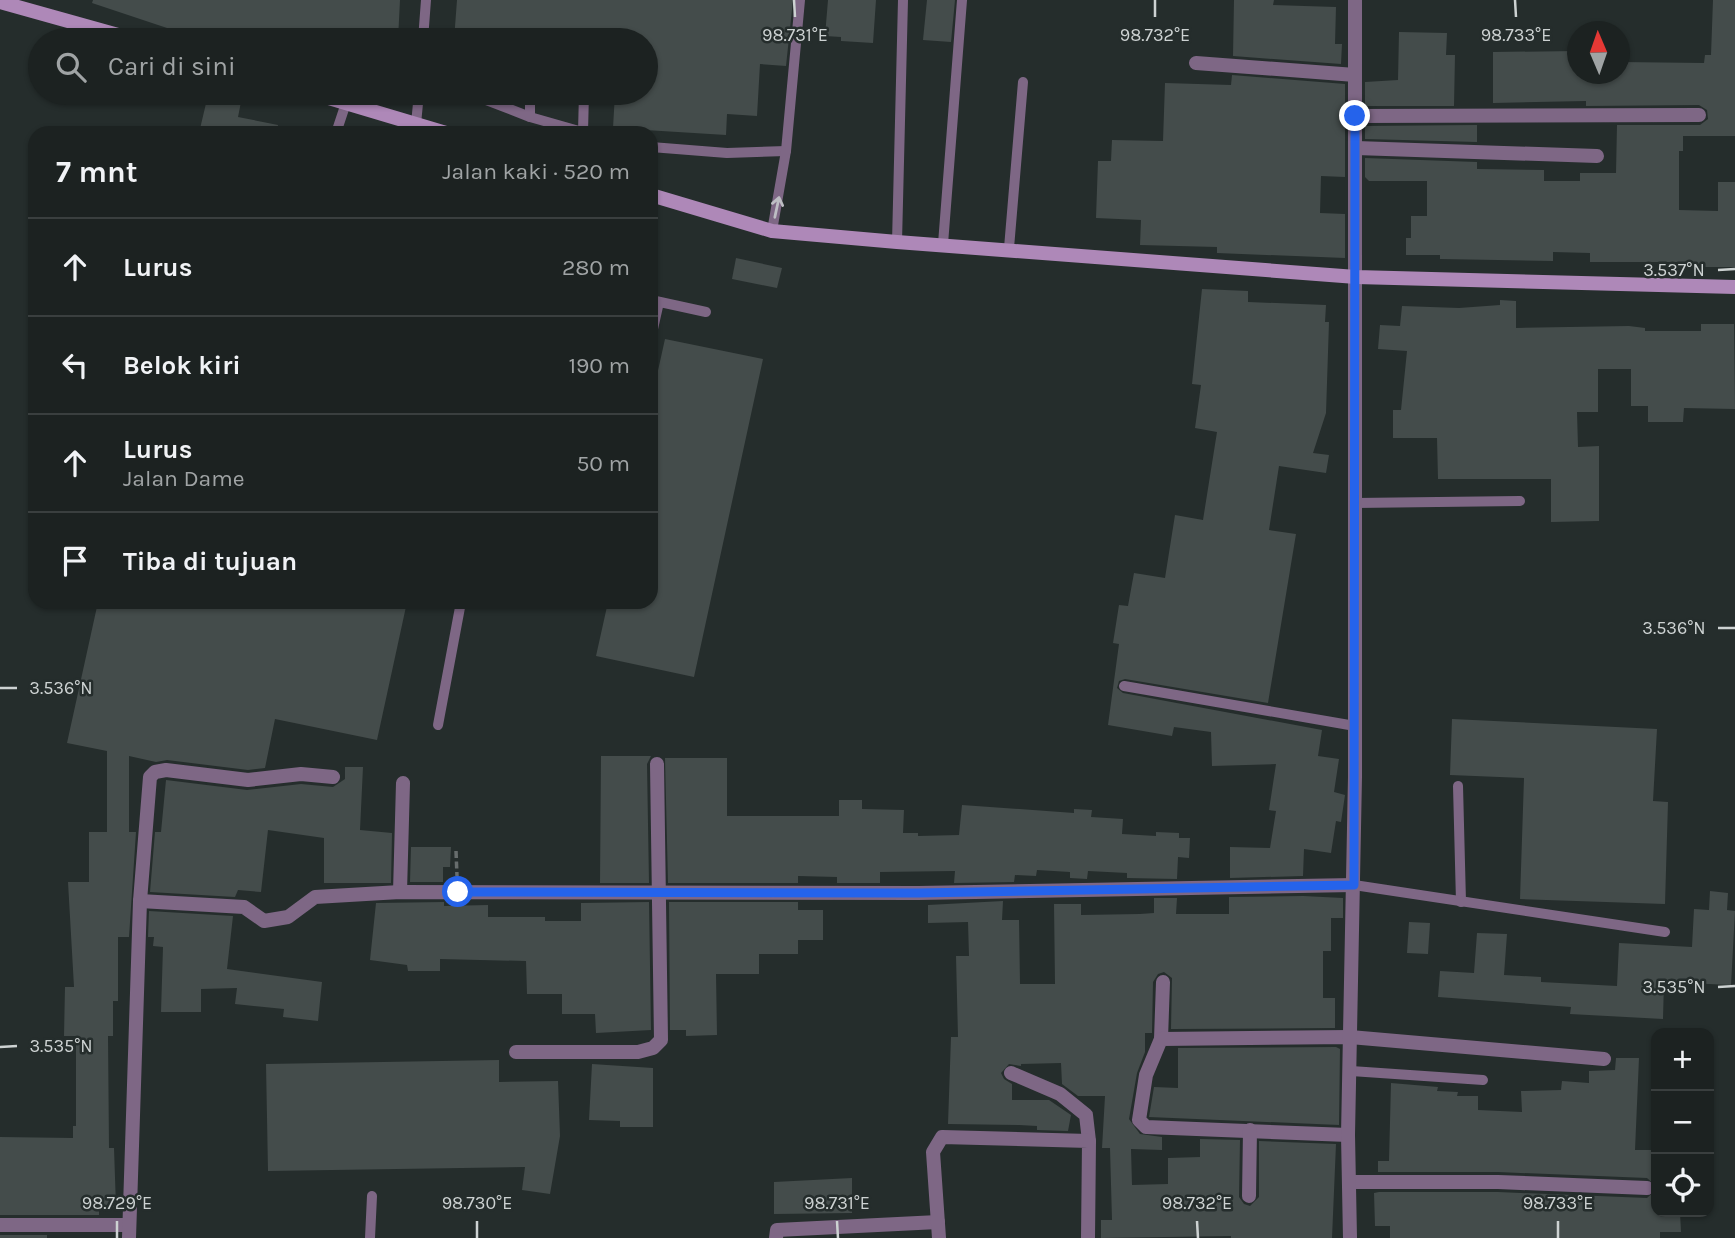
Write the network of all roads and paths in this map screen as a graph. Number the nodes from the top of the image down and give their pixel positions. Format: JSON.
{"nodes":[{"id":1,"x":426,"y":0,"type":"edge"},
{"id":2,"x":800,"y":0,"type":"edge"},
{"id":3,"x":903,"y":0,"type":"edge"},
{"id":4,"x":962,"y":0,"type":"edge"},
{"id":5,"x":1355,"y":0,"type":"edge"},
{"id":6,"x":0,"y":2,"type":"edge"},
{"id":7,"x":26,"y":4,"type":"edge"},
{"id":8,"x":99,"y":28,"type":"edge"},
{"id":9,"x":424,"y":28,"type":"edge"},
{"id":10,"x":1196,"y":63,"type":"dead end"},
{"id":11,"x":1355,"y":75,"type":"junction"},
{"id":12,"x":1023,"y":82,"type":"dead end"},
{"id":13,"x":344,"y":105,"type":"edge"},
{"id":14,"x":352,"y":105,"type":"edge"},
{"id":15,"x":418,"y":105,"type":"edge"},
{"id":16,"x":499,"y":105,"type":"edge"},
{"id":17,"x":530,"y":105,"type":"edge"},
{"id":18,"x":584,"y":105,"type":"edge"},
{"id":19,"x":1699,"y":114,"type":"dead end"},
{"id":20,"x":1355,"y":116,"type":"junction"},
{"id":21,"x":530,"y":117,"type":"junction"},
{"id":22,"x":416,"y":124,"type":"junction"},
{"id":23,"x":338,"y":126,"type":"edge"},
{"id":24,"x":423,"y":126,"type":"edge"},
{"id":25,"x":560,"y":126,"type":"edge"},
{"id":26,"x":584,"y":126,"type":"edge"},
{"id":27,"x":658,"y":148,"type":"edge"},
{"id":28,"x":1356,"y":148,"type":"junction"},
{"id":29,"x":786,"y":151,"type":"junction"},
{"id":30,"x":1597,"y":156,"type":"dead end"},
{"id":31,"x":658,"y":197,"type":"edge"},
{"id":32,"x":772,"y":231,"type":"junction"},
{"id":33,"x":897,"y":242,"type":"junction"},
{"id":34,"x":943,"y":244,"type":"junction"},
{"id":35,"x":1009,"y":248,"type":"junction"},
{"id":36,"x":1356,"y":277,"type":"junction"},
{"id":37,"x":1735,"y":287,"type":"edge"},
{"id":38,"x":658,"y":302,"type":"edge"},
{"id":39,"x":705,"y":312,"type":"dead end"},
{"id":40,"x":1520,"y":501,"type":"dead end"},
{"id":41,"x":1355,"y":503,"type":"junction"},
{"id":42,"x":460,"y":609,"type":"edge"},
{"id":43,"x":1124,"y":686,"type":"dead end"},
{"id":44,"x":438,"y":725,"type":"dead end"},
{"id":45,"x":1355,"y":726,"type":"junction"},
{"id":46,"x":657,"y":764,"type":"dead end"},
{"id":47,"x":333,"y":778,"type":"dead end"},
{"id":48,"x":404,"y":783,"type":"dead end"},
{"id":49,"x":1458,"y":786,"type":"dead end"},
{"id":50,"x":456,"y":851,"type":"dead end"},
{"id":51,"x":1354,"y":885,"type":"junction"},
{"id":52,"x":659,"y":891,"type":"junction"},
{"id":53,"x":400,"y":892,"type":"junction"},
{"id":54,"x":458,"y":892,"type":"junction"},
{"id":55,"x":140,"y":901,"type":"junction"},
{"id":56,"x":1461,"y":902,"type":"junction"},
{"id":57,"x":1665,"y":932,"type":"dead end"},
{"id":58,"x":1163,"y":982,"type":"dead end"},
{"id":59,"x":1350,"y":1037,"type":"junction"},
{"id":60,"x":1161,"y":1039,"type":"junction"},
{"id":61,"x":516,"y":1052,"type":"dead end"},
{"id":62,"x":1604,"y":1059,"type":"dead end"},
{"id":63,"x":1351,"y":1071,"type":"junction"},
{"id":64,"x":1011,"y":1073,"type":"dead end"},
{"id":65,"x":1483,"y":1080,"type":"dead end"},
{"id":66,"x":1250,"y":1130,"type":"junction"},
{"id":67,"x":1348,"y":1135,"type":"junction"},
{"id":68,"x":1089,"y":1141,"type":"junction"},
{"id":69,"x":1349,"y":1182,"type":"junction"},
{"id":70,"x":1647,"y":1188,"type":"dead end"},
{"id":71,"x":372,"y":1196,"type":"dead end"},
{"id":72,"x":1249,"y":1196,"type":"dead end"},
{"id":73,"x":938,"y":1222,"type":"junction"},
{"id":74,"x":0,"y":1225,"type":"edge"},
{"id":75,"x":129,"y":1232,"type":"edge"},
{"id":76,"x":370,"y":1238,"type":"edge"},
{"id":77,"x":776,"y":1238,"type":"edge"},
{"id":78,"x":939,"y":1238,"type":"edge"},
{"id":79,"x":1088,"y":1238,"type":"edge"},
{"id":80,"x":1350,"y":1238,"type":"edge"}],
"edges":[{"from":1,"to":9,"type":"lane"},
{"from":2,"to":29,"type":"lane"},
{"from":3,"to":33,"type":"lane"},
{"from":4,"to":34,"type":"lane"},
{"from":5,"to":11,"type":"street"},
{"from":6,"to":7,"type":"street"},
{"from":7,"to":8,"type":"street"},
{"from":10,"to":11,"type":"street"},
{"from":11,"to":20,"type":"street"},
{"from":12,"to":35,"type":"lane"},
{"from":13,"to":23,"type":"lane"},
{"from":14,"to":22,"type":"street"},
{"from":15,"to":22,"type":"lane"},
{"from":16,"to":21,"type":"lane"},
{"from":17,"to":21,"type":"lane"},
{"from":18,"to":26,"type":"lane"},
{"from":19,"to":20,"type":"street"},
{"from":20,"to":28,"type":"street"},
{"from":21,"to":25,"type":"lane"},
{"from":22,"to":24,"type":"street"},
{"from":27,"to":29,"type":"lane"},
{"from":28,"to":30,"type":"street"},
{"from":28,"to":36,"type":"street"},
{"from":32,"to":29,"type":"lane","one_way":true},
{"from":31,"to":32,"type":"street"},
{"from":32,"to":33,"type":"street"},
{"from":33,"to":34,"type":"street"},
{"from":34,"to":35,"type":"street"},
{"from":35,"to":36,"type":"street"},
{"from":36,"to":37,"type":"street"},
{"from":36,"to":41,"type":"street"},
{"from":38,"to":39,"type":"lane"},
{"from":40,"to":41,"type":"lane"},
{"from":41,"to":45,"type":"street"},
{"from":42,"to":44,"type":"lane"},
{"from":43,"to":45,"type":"lane"},
{"from":45,"to":51,"type":"street"},
{"from":46,"to":52,"type":"street"},
{"from":47,"to":55,"type":"street"},
{"from":48,"to":53,"type":"street"},
{"from":49,"to":56,"type":"lane"},
{"from":50,"to":54,"type":"path"},
{"from":51,"to":52,"type":"street"},
{"from":51,"to":56,"type":"lane"},
{"from":51,"to":59,"type":"street"},
{"from":52,"to":54,"type":"street"},
{"from":52,"to":61,"type":"street"},
{"from":53,"to":54,"type":"street"},
{"from":53,"to":55,"type":"street"},
{"from":55,"to":75,"type":"street"},
{"from":56,"to":57,"type":"lane"},
{"from":58,"to":60,"type":"street"},
{"from":59,"to":60,"type":"street"},
{"from":59,"to":62,"type":"street"},
{"from":59,"to":63,"type":"street"},
{"from":60,"to":66,"type":"street"},
{"from":63,"to":65,"type":"lane"},
{"from":63,"to":67,"type":"street"},
{"from":64,"to":68,"type":"street"},
{"from":66,"to":67,"type":"street"},
{"from":66,"to":72,"type":"street"},
{"from":67,"to":69,"type":"street"},
{"from":68,"to":73,"type":"street"},
{"from":68,"to":79,"type":"street"},
{"from":69,"to":70,"type":"street"},
{"from":69,"to":80,"type":"street"},
{"from":71,"to":76,"type":"lane"},
{"from":73,"to":77,"type":"street"},
{"from":73,"to":78,"type":"street"},
{"from":74,"to":75,"type":"street"}]}
